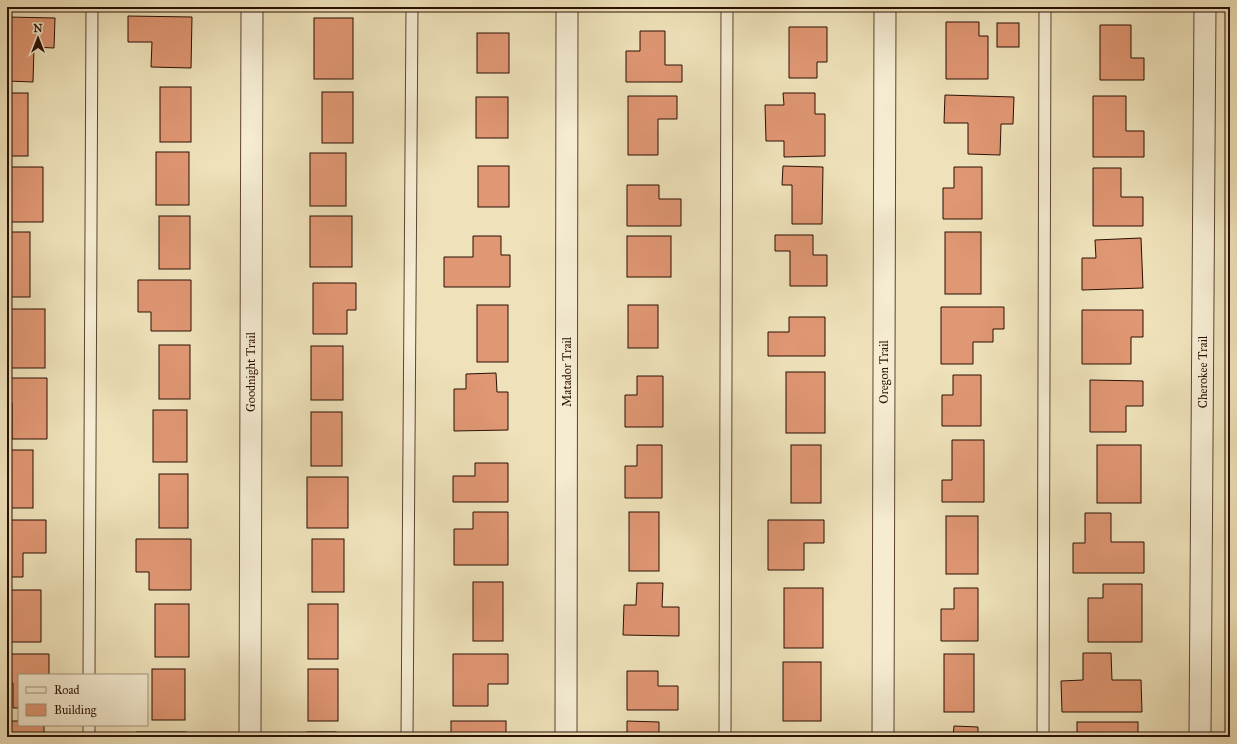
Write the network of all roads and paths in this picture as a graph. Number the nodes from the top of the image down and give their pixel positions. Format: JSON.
{"nodes":[{"id":1,"x":92,"y":7,"type":"edge"},
{"id":2,"x":252,"y":7,"type":"edge"},
{"id":3,"x":412,"y":7,"type":"edge"},
{"id":4,"x":567,"y":7,"type":"edge"},
{"id":5,"x":727,"y":7,"type":"edge"},
{"id":6,"x":885,"y":7,"type":"edge"},
{"id":7,"x":1045,"y":7,"type":"edge"},
{"id":8,"x":1205,"y":7,"type":"edge"},
{"id":9,"x":90,"y":674,"type":"edge"},
{"id":10,"x":89,"y":726,"type":"edge"},
{"id":11,"x":89,"y":737,"type":"edge"},
{"id":12,"x":250,"y":737,"type":"edge"},
{"id":13,"x":407,"y":737,"type":"edge"},
{"id":14,"x":566,"y":737,"type":"edge"},
{"id":15,"x":725,"y":737,"type":"edge"},
{"id":16,"x":883,"y":737,"type":"edge"},
{"id":17,"x":1043,"y":737,"type":"edge"},
{"id":18,"x":1200,"y":737,"type":"edge"}],
"edges":[{"from":1,"to":9,"type":"lane"},
{"from":2,"to":12,"type":"street","name":"Goodnight Trail"},
{"from":3,"to":13,"type":"lane"},
{"from":4,"to":14,"type":"street","name":"Matador Trail"},
{"from":5,"to":15,"type":"lane"},
{"from":6,"to":16,"type":"street","name":"Oregon Trail"},
{"from":7,"to":17,"type":"lane"},
{"from":8,"to":18,"type":"street","name":"Cherokee Trail"},
{"from":10,"to":11,"type":"lane"}]}
